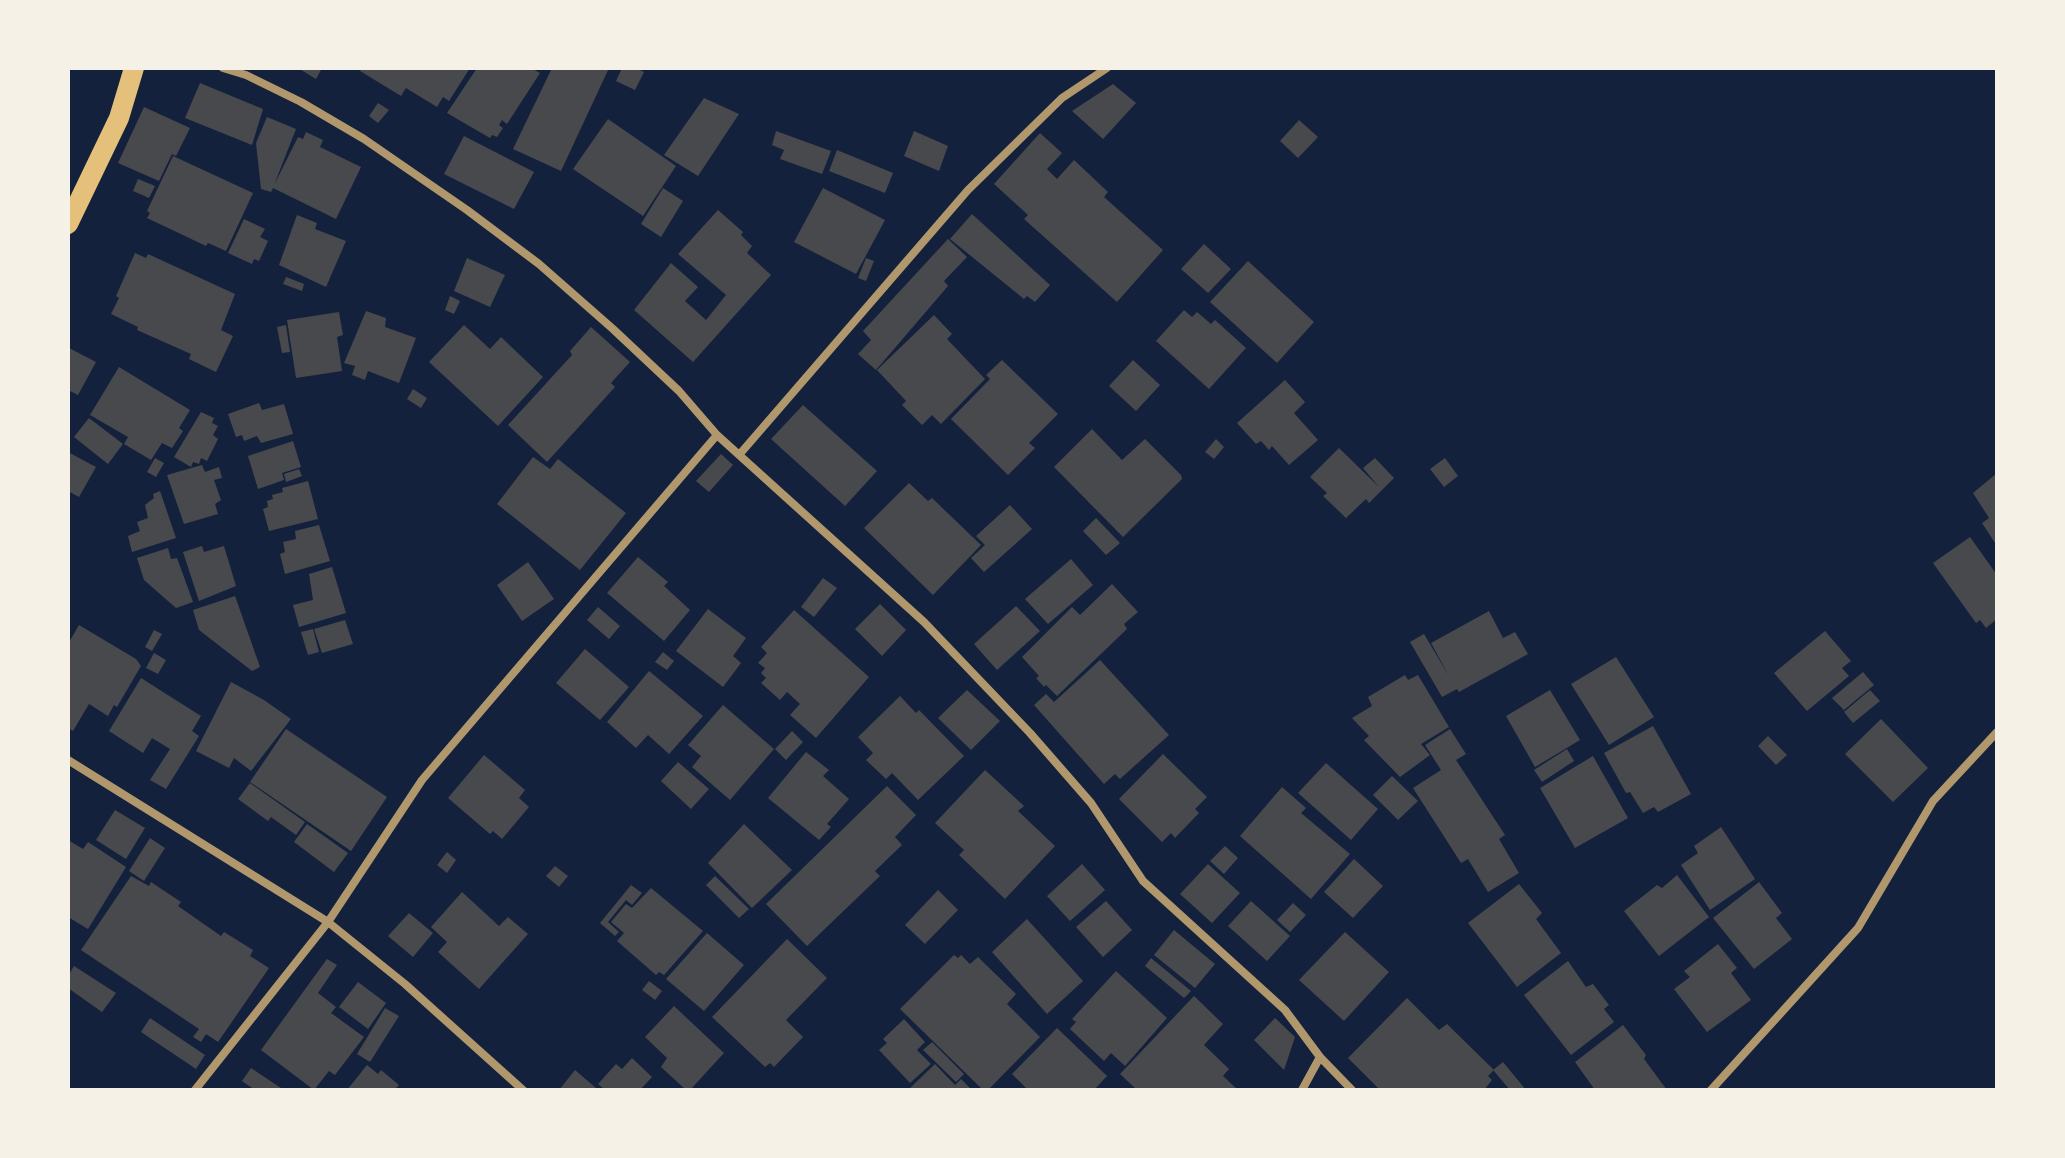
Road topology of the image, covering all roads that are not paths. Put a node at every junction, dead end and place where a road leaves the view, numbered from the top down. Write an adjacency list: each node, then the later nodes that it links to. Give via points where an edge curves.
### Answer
1 (134, 68): 4 (main road, via 119,118)
2 (223, 68): 5 (street, via 301,102 467,210 613,329)
3 (1107, 68): 6 (street, via 1062,98 968,190)
4 (68, 224)
5 (717, 435): 6 (street); 9 (street, via 422,780)
6 (739, 455): 10 (street, via 924,622 1091,803 1143,881 1285,1010)
7 (1997, 732): 15 (street, via 1933,801 1858,928)
8 (68, 760): 9 (street)
9 (328, 922): 11 (street); 12 (street)
10 (1320, 1057): 13 (street); 14 (street)
11 (195, 1090)
12 (523, 1090)
13 (1302, 1090)
14 (1352, 1090)
15 (1711, 1090)

